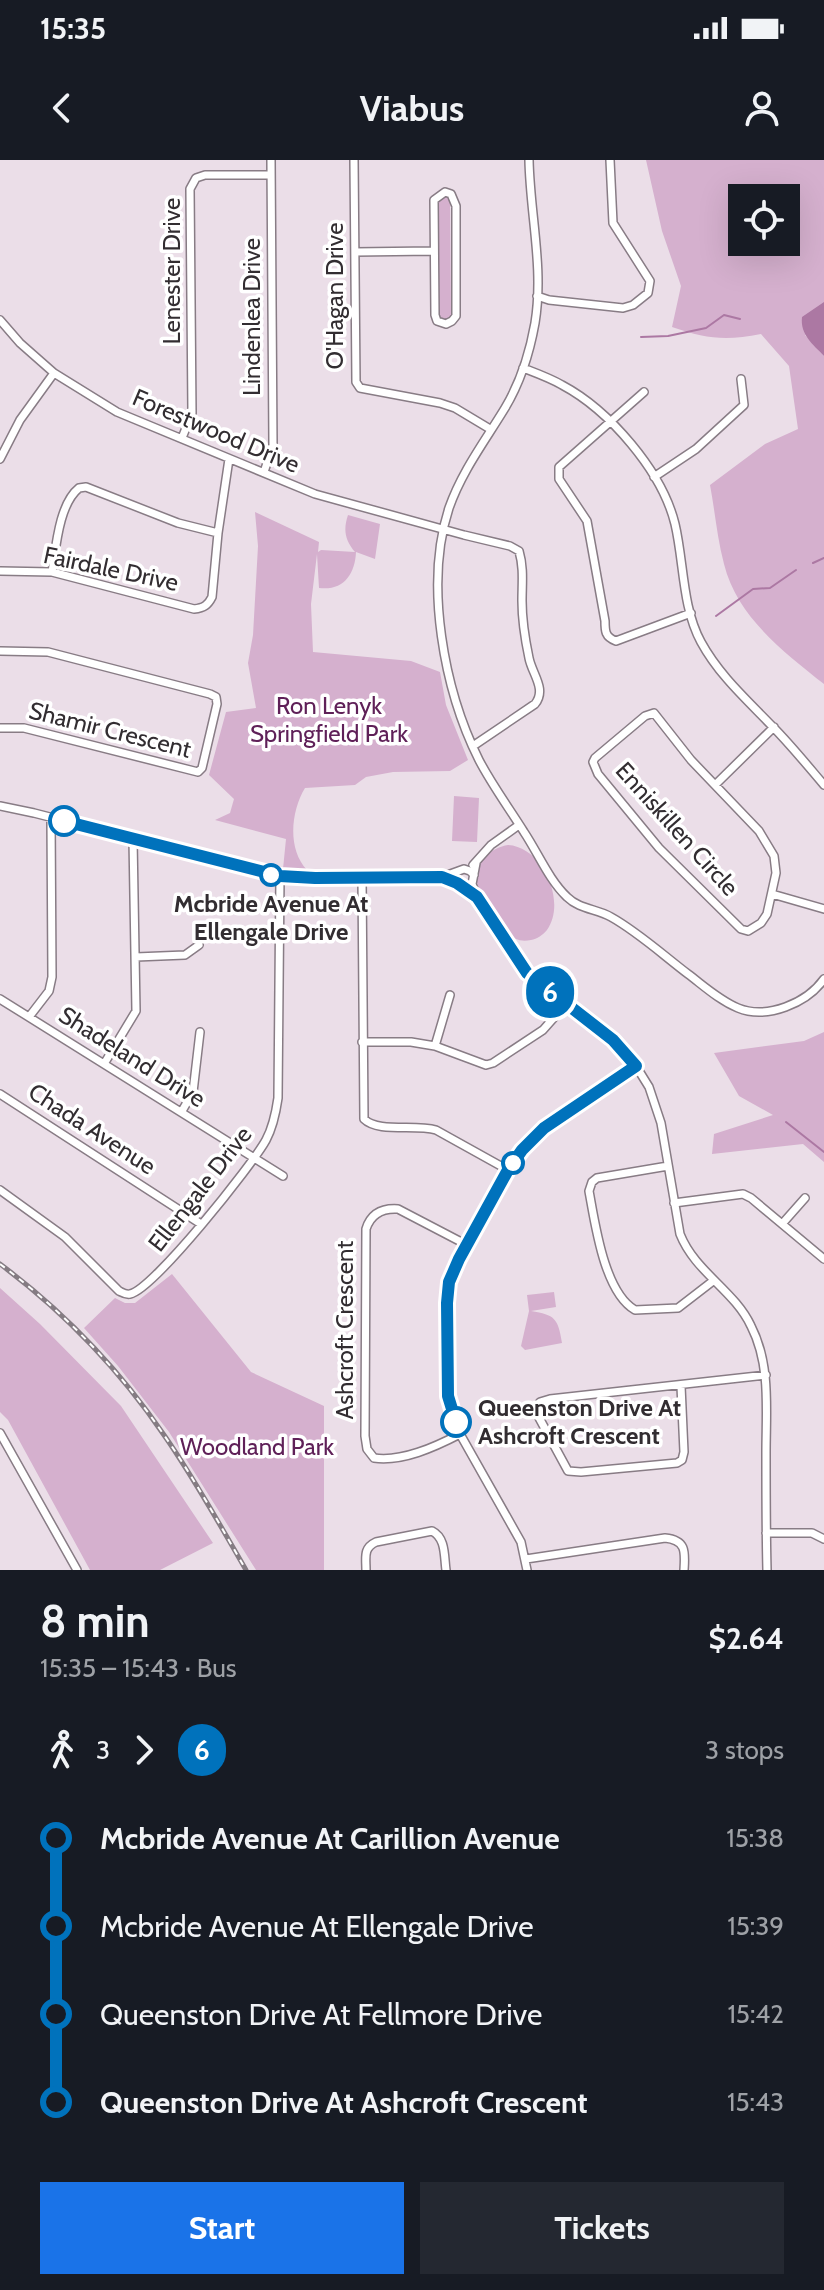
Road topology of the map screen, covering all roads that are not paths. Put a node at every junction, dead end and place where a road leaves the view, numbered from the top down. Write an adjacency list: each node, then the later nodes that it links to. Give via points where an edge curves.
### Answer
1 (271, 160): 5 (street, Lindenlea Drive)
2 (354, 160): 7 (street, O'Hagan Drive)
3 (529, 160): 8 (street)
4 (610, 160): 8 (street, via 613,223 650,281 648,293 623,308)
5 (271, 175): 16 (street, Lenester Drive, via 205,175 190,189 192,413); 19 (street, Lindenlea Drive, via 273,445)
6 (433, 251): 6 (street, via 435,315 447,324 456,316 456,206 445,192 434,200); 7 (street)
7 (355, 252): 15 (street, O'Hagan Drive, via 360,388 440,403)
8 (537, 296): 10 (street)
9 (0, 320): 11 (street, Forestwood Drive)
10 (523, 368): 14 (street, via 563,385); 15 (street)
11 (54, 373): 16 (street, Forestwood Drive, via 117,412); 17 (street)
12 (741, 379): 20 (street, via 744,405 696,449)
13 (644, 392): 14 (street)
14 (611, 422): 20 (street); 25 (street, via 559,467 559,479 587,521 605,633 616,641)
15 (490, 429): 21 (street, via 457,487)
16 (182, 438): 18 (street, Forestwood Drive)
17 (0, 459)
18 (229, 459): 19 (street, Forestwood Drive); 22 (street, Fairdale Drive)
19 (264, 472): 21 (street, Forestwood Drive, via 315,494)
20 (654, 477): 25 (street, via 674,521)
21 (443, 529): 29 (street, via 437,571 440,621 456,701); 29 (street, Forestwood Drive, via 519,551 524,632 541,689 535,704)
22 (218, 533): 24 (street, Fairdale Drive, via 212,597 202,608); 24 (street, via 79,488 69,498)
23 (0, 571): 24 (street, Fairdale Drive)
24 (52, 572)
25 (691, 613): 27 (street, via 717,668)
26 (0, 651): 28 (street, Shamir Crescent, via 48,652 210,694 217,704 198,772 24,728)
27 (774, 727): 30 (street); 31 (street)
28 (0, 728)
29 (473, 746): 34 (street)
30 (715, 785): 39 (street, Enniskillen Circle, via 770,845 776,866); 39 (street, Enniskillen Circle, via 654,713 593,762 659,848 741,929 761,923)
31 (824, 785)
32 (0, 806): 33 (street)
33 (51, 818): 35 (street); 47 (street, via 52,977 49,991)
34 (519, 825): 38 (street, via 491,845); 43 (street, via 571,902 614,919 720,999 742,1010 779,1009 799,1002)
35 (133, 839): 36 (street); 42 (street)
36 (280, 876): 37 (street); 55 (street, Ellengale Drive, via 278,1098 267,1139)
37 (362, 878): 38 (street); 49 (street)
38 (466, 878): 46 (street, via 522,967)
39 (772, 894): 40 (street)
40 (824, 909)
41 (199, 945): 42 (street, via 185,955)
42 (136, 957): 51 (street, via 135,1016)
43 (824, 979)
44 (450, 995): 50 (street)
45 (0, 999): 47 (street, Shadeland Drive)
46 (566, 1004): 50 (street, via 543,1030 493,1063); 52 (street, via 613,1040)
47 (29, 1017): 51 (street, Shadeland Drive)
48 (200, 1032): 54 (street, via 193,1092)
49 (362, 1042): 50 (street); 57 (street, via 362,1109 368,1123 436,1130)
50 (435, 1046)
51 (104, 1064): 54 (street, Shadeland Drive)
52 (636, 1066): 56 (street, via 656,1104); 57 (street, via 544,1128)
53 (0, 1094): 62 (street, Chada Avenue)
54 (182, 1111): 55 (street, Shadeland Drive)
55 (254, 1157): 58 (street, Shadeland Drive); 62 (street, Ellengale Drive)
56 (668, 1166): 61 (street); 66 (street, via 592,1182 589,1191 604,1264 635,1310 678,1308)
57 (508, 1170): 64 (street)
58 (283, 1176)
59 (0, 1190): 62 (street, Ellengale Drive, via 65,1237 129,1295 172,1261)
60 (805, 1198): 63 (street)
61 (674, 1203): 63 (street, via 743,1194); 66 (street, via 684,1244)
62 (201, 1224)
63 (782, 1224): 65 (street)
64 (467, 1245): 70 (street, via 449,1282 447,1303 448,1396); 70 (street, Ashcroft Crescent, via 398,1209 376,1213 367,1223 367,1449 374,1458 389,1458 436,1447)
65 (824, 1259)
66 (713, 1281): 67 (street, via 747,1316)
67 (766, 1375): 68 (street); 71 (street)
68 (681, 1386): 68 (street, via 550,1399 540,1402 537,1414 568,1471 677,1463 684,1452)
69 (0, 1433): 74 (street)
70 (460, 1434): 73 (street, via 516,1531)
71 (766, 1533): 72 (street, via 812,1533); 79 (street)
72 (824, 1539)
73 (526, 1559): 77 (street); 78 (street, via 672,1539 683,1548)
74 (77, 1570)
75 (366, 1570): 76 (street, via 369,1545 432,1531 442,1541)
76 (446, 1570)
77 (527, 1570)
78 (684, 1570)
79 (767, 1570)

